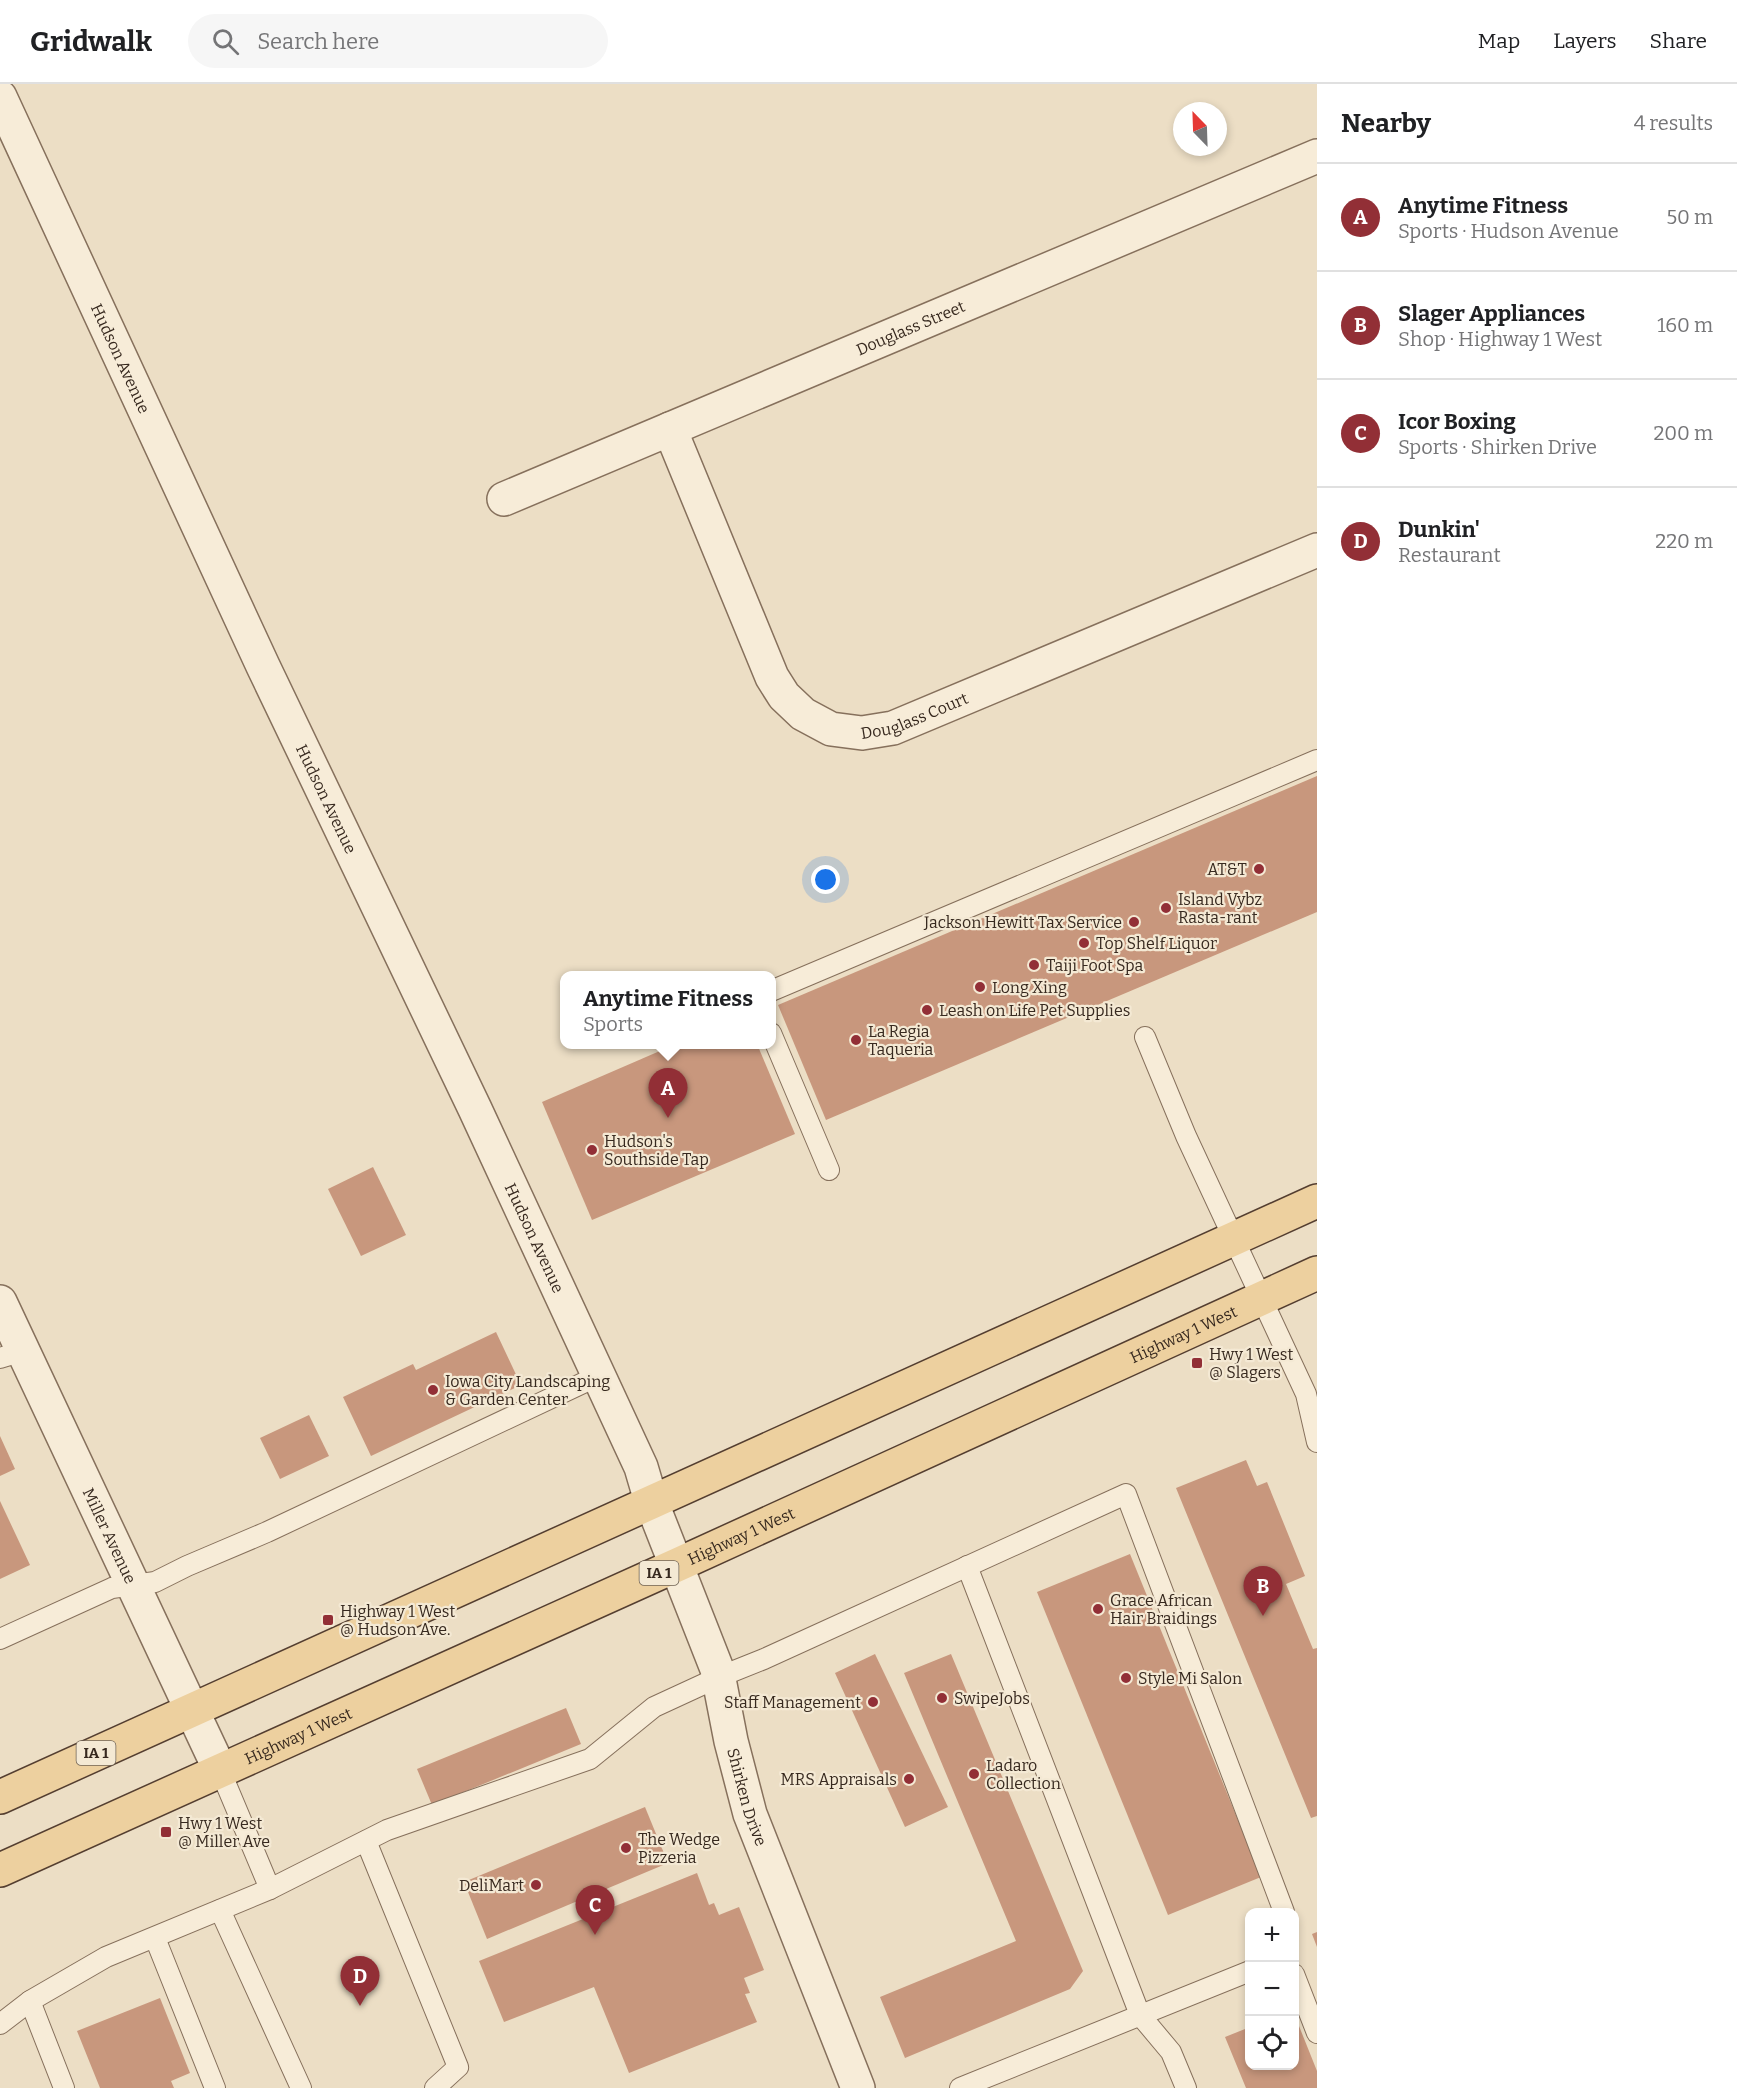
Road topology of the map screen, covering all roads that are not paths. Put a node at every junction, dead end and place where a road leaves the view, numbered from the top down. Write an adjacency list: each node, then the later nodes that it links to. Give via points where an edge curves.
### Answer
1 (0, 97): 17 (street, Hudson Avenue, via 263,666)
2 (1317, 156): 3 (street, Douglass Street)
3 (670, 429): 4 (street, Douglass Street); 5 (street, Douglass Court, via 772,677 783,696 803,714 831,729 862,734 893,728)
4 (504, 499)
5 (1317, 550)
6 (1317, 760): 7 (lane)
7 (776, 989)
8 (1145, 1037): 12 (lane)
9 (776, 1045): 10 (lane)
10 (829, 1170)
11 (1317, 1201): 12 (main road, IA 1)
12 (1233, 1239): 14 (lane); 19 (main road, IA 1)
13 (1317, 1273): 14 (main road, Highway 1 West / IA 1)
14 (1261, 1298): 18 (lane, via 1306,1394); 20 (main road, Highway 1 West / IA 1)
15 (0, 1302): 16 (street, Miller Avenue)
16 (11, 1354): 22 (street, Miller Avenue)
17 (600, 1376): 19 (street, Hudson Avenue, via 641,1467); 22 (lane, via 267,1532 155,1582)
18 (1317, 1442)
19 (651, 1501): 20 (street, Shirken Drive); 25 (main road, IA 1)
20 (677, 1565): 24 (street, Shirken Drive); 26 (main road, Highway 1 West / IA 1)
21 (967, 1566): 24 (lane); 31 (lane, via 1126,1494); 37 (lane)
22 (134, 1585): 23 (lane, via 112,1588); 25 (street, Miller Avenue)
23 (0, 1639)
24 (719, 1677): 28 (lane, via 654,1707 590,1759 387,1830); 44 (street, Shirken Drive, via 750,1814)
25 (192, 1710): 26 (street, Miller Avenue); 27 (main road, IA 1)
26 (220, 1770): 29 (main road, Highway 1 West / IA 1); 30 (lane)
27 (0, 1797)
28 (366, 1841): 30 (lane); 43 (lane, via 458,2067)
29 (0, 1870)
30 (270, 1889): 32 (lane)
31 (1282, 1908)
32 (220, 1910): 33 (lane); 42 (lane)
33 (155, 1938): 36 (lane, via 106,1958); 41 (lane)
34 (1245, 1973): 37 (lane)
35 (1299, 1987): 39 (lane)
36 (30, 2001): 38 (lane); 40 (lane)
37 (1140, 2015): 45 (lane); 46 (lane, via 1171,2052)
38 (0, 2024)
39 (1317, 2033)
40 (64, 2088)
41 (215, 2088)
42 (301, 2088)
43 (435, 2088)
44 (858, 2088)
45 (960, 2088)
46 (1186, 2088)

